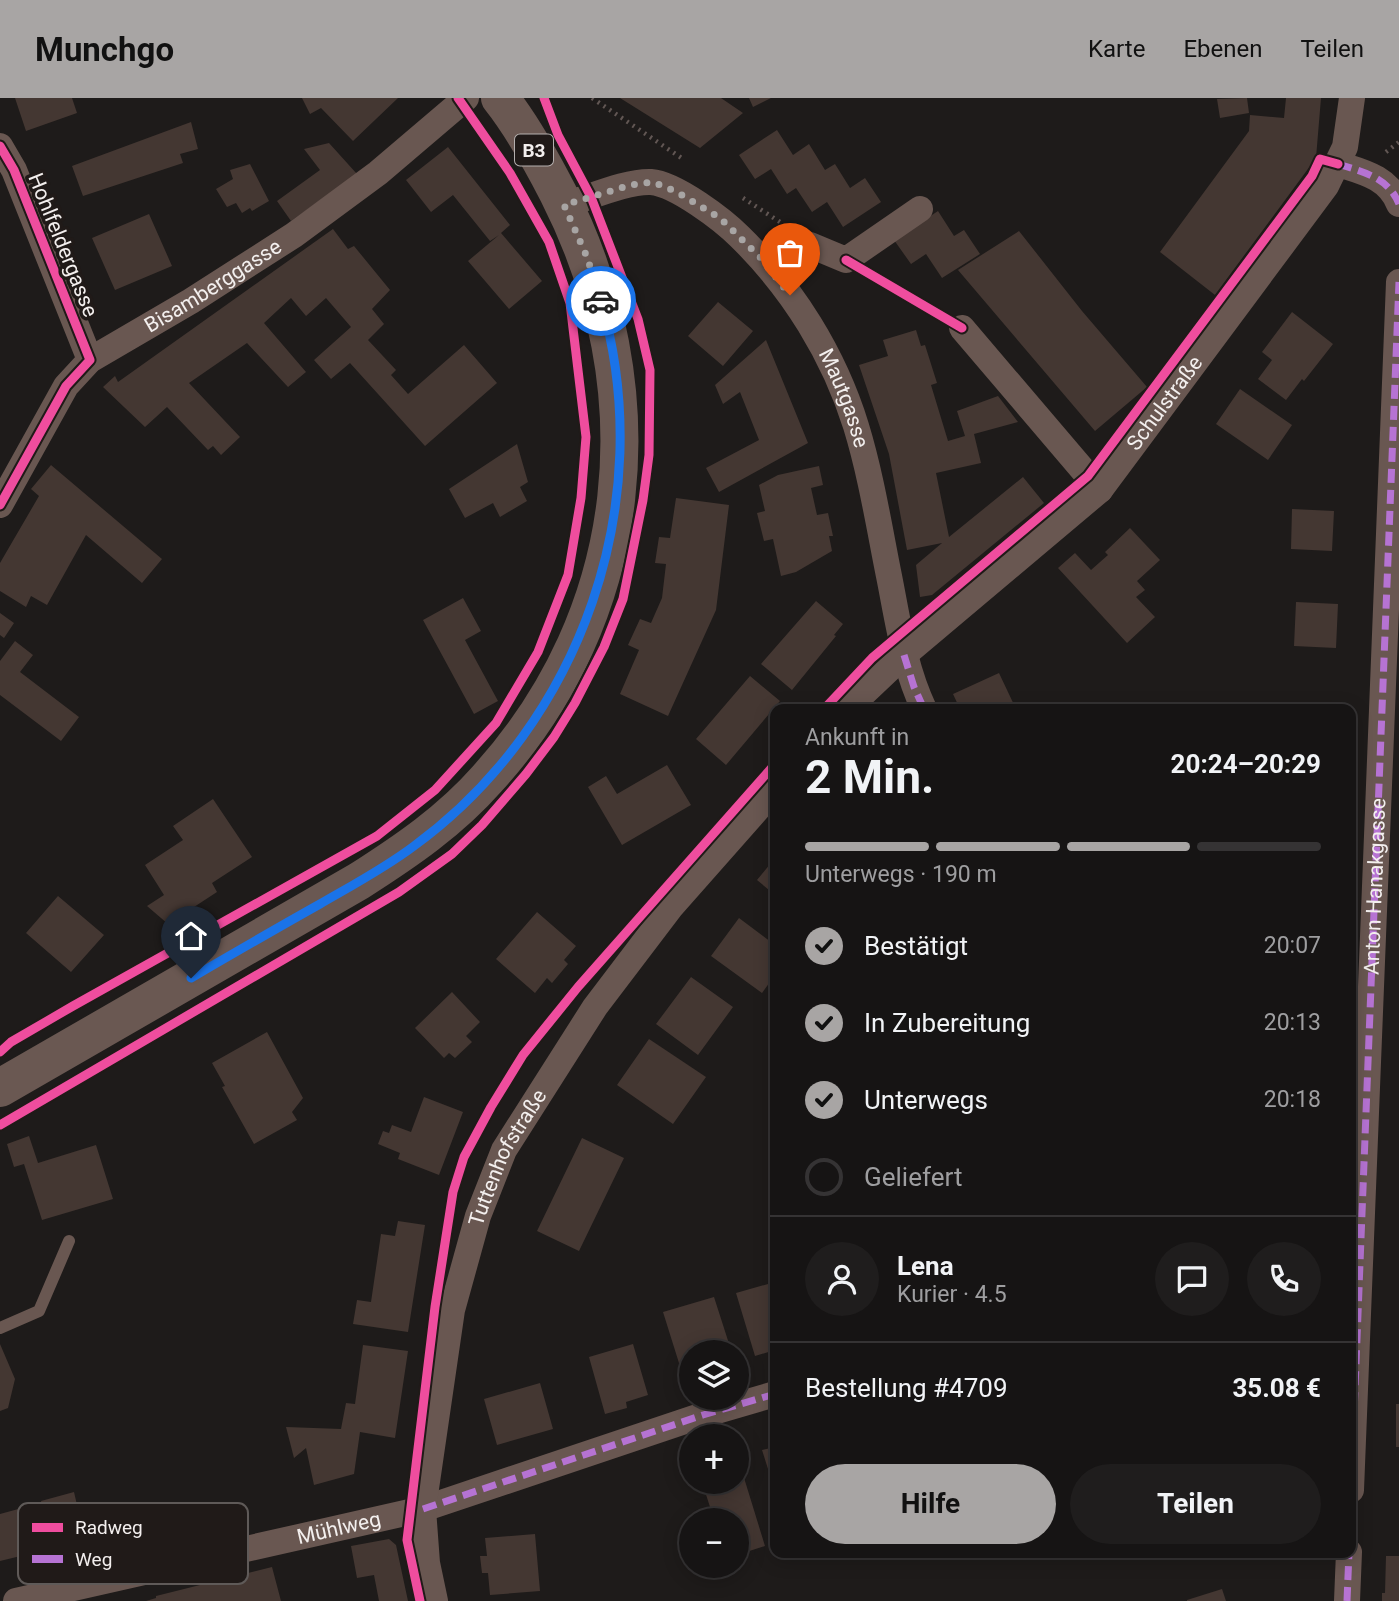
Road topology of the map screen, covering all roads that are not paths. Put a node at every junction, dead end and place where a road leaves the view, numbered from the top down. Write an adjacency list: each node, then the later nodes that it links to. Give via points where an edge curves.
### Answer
1 (466, 98): 12 (street, Bisamberggasse, via 378,173 293,235)
2 (500, 98): 7 (main road, B3)
3 (1352, 98): 5 (street, Schulstraße)
4 (0, 145): 12 (street, Hohlfeldergasse)
5 (1338, 164): 6 (street, via 1377,177 1390,187); 13 (street, Schulstraße)
6 (1399, 204)
7 (564, 205): 9 (street, Mautgasse, via 653,182 720,218); 19 (main road, B3, via 603,307 616,380 620,452 615,514 603,574 578,639 544,704 486,780 414,846)
8 (920, 209): 9 (street, via 846,260 810,245)
9 (760, 257): 15 (street, Mautgasse, via 804,314 851,413 867,466)
10 (1399, 282): 20 (street, Anton Hanakgasse)
11 (962, 328): 13 (street)
12 (90, 360): 14 (street, Bisamberggasse, via 66,386)
13 (1100, 490): 15 (street, Schulstraße)
14 (0, 505)
15 (904, 655): 16 (street); 17 (street, Mautgasse)
16 (852, 704)
17 (922, 704)
18 (770, 795): 24 (street, Tuttenhofstraße, via 671,907 596,1007 504,1150 478,1216 452,1310)
19 (0, 1088)
20 (1356, 1233)
21 (69, 1241): 22 (lane, via 39,1311)
22 (0, 1328)
23 (770, 1395): 24 (street, Mühlweg)
24 (423, 1509): 25 (street, Mühlweg); 29 (street, Tuttenhofstraße)
25 (248, 1549)
26 (1349, 1558): 30 (street)
27 (91, 1584): 28 (street, Mühlweg)
28 (16, 1601)
29 (435, 1601)
30 (1347, 1601)

